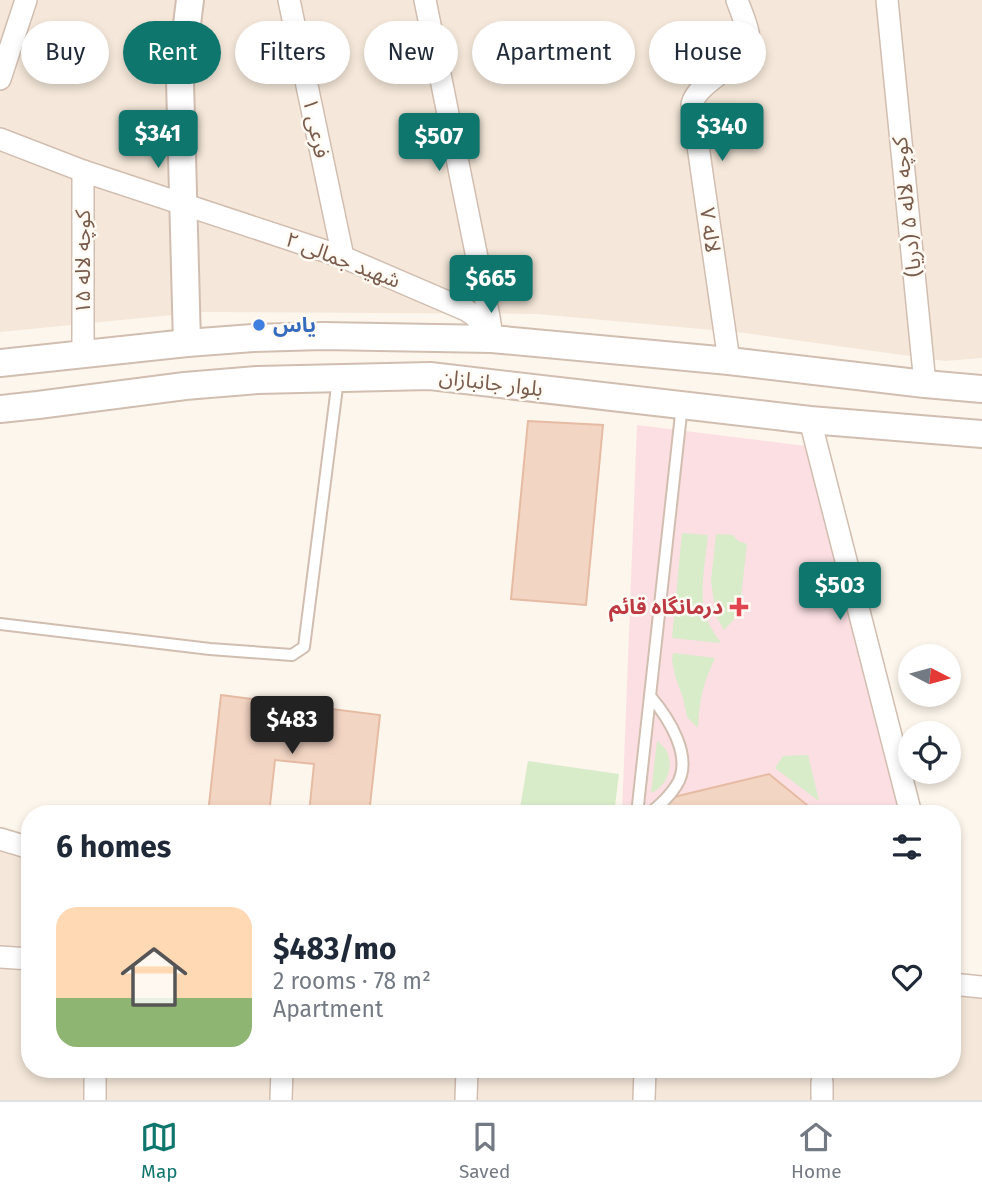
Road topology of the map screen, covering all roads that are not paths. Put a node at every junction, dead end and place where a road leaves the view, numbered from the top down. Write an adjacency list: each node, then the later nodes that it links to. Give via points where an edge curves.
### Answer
1 (26, 0): 7 (street)
2 (190, 0): 10 (street, via 180,81)
3 (289, 0): 11 (street, فرعی ۱)
4 (425, 0): 12 (street)
5 (737, 0): 15 (street, لاله ۷, via 748,46 700,89 692,104)
6 (887, 0): 18 (street, کوچه لاله ۵ (دریا))
7 (0, 79)
8 (0, 139): 9 (street, شهید جمالی ۲)
9 (83, 170): 10 (street, شهید جمالی ۲); 14 (street, کوچه لاله ۱۵)
10 (182, 203): 11 (street, شهید جمالی ۲); 13 (street)
11 (343, 257): 12 (street, شهید جمالی ۲, via 466,310)
12 (492, 339): 13 (street, بلوار جانبازان, via 323,336); 15 (street, بلوار جانبازان)
13 (187, 343): 14 (street, بلوار جانبازان)
14 (83, 354): 16 (street, بلوار جانبازان)
15 (729, 361): 18 (street, بلوار جانبازان)
16 (0, 363)
17 (338, 378): 20 (street, بلوار جانبازان, via 430,376); 21 (street, بلوار جانبازان, via 185,386); 24 (lane, via 304,647 292,655 210,649)
18 (925, 384): 19 (street, بلوار جانبازان)
19 (982, 389)
20 (682, 405): 22 (street, بلوار جانبازان); 25 (lane)
21 (0, 408)
22 (810, 420): 23 (street, بلوار جانبازان); 28 (street)
23 (982, 434)
24 (0, 624)
25 (650, 696): 26 (lane); 27 (lane, via 672,727 682,767 677,786)
26 (638, 805)
27 (660, 805)
28 (909, 805)
29 (0, 839): 30 (street)
30 (21, 845)
31 (0, 957): 32 (street)
32 (21, 958)
33 (961, 982): 34 (street)
34 (982, 986)
35 (95, 1078): 39 (street)
36 (282, 1078): 40 (street)
37 (467, 1078): 41 (street)
38 (645, 1078): 42 (street)
39 (94, 1100)
40 (281, 1100)
41 (466, 1100)
42 (644, 1100)

